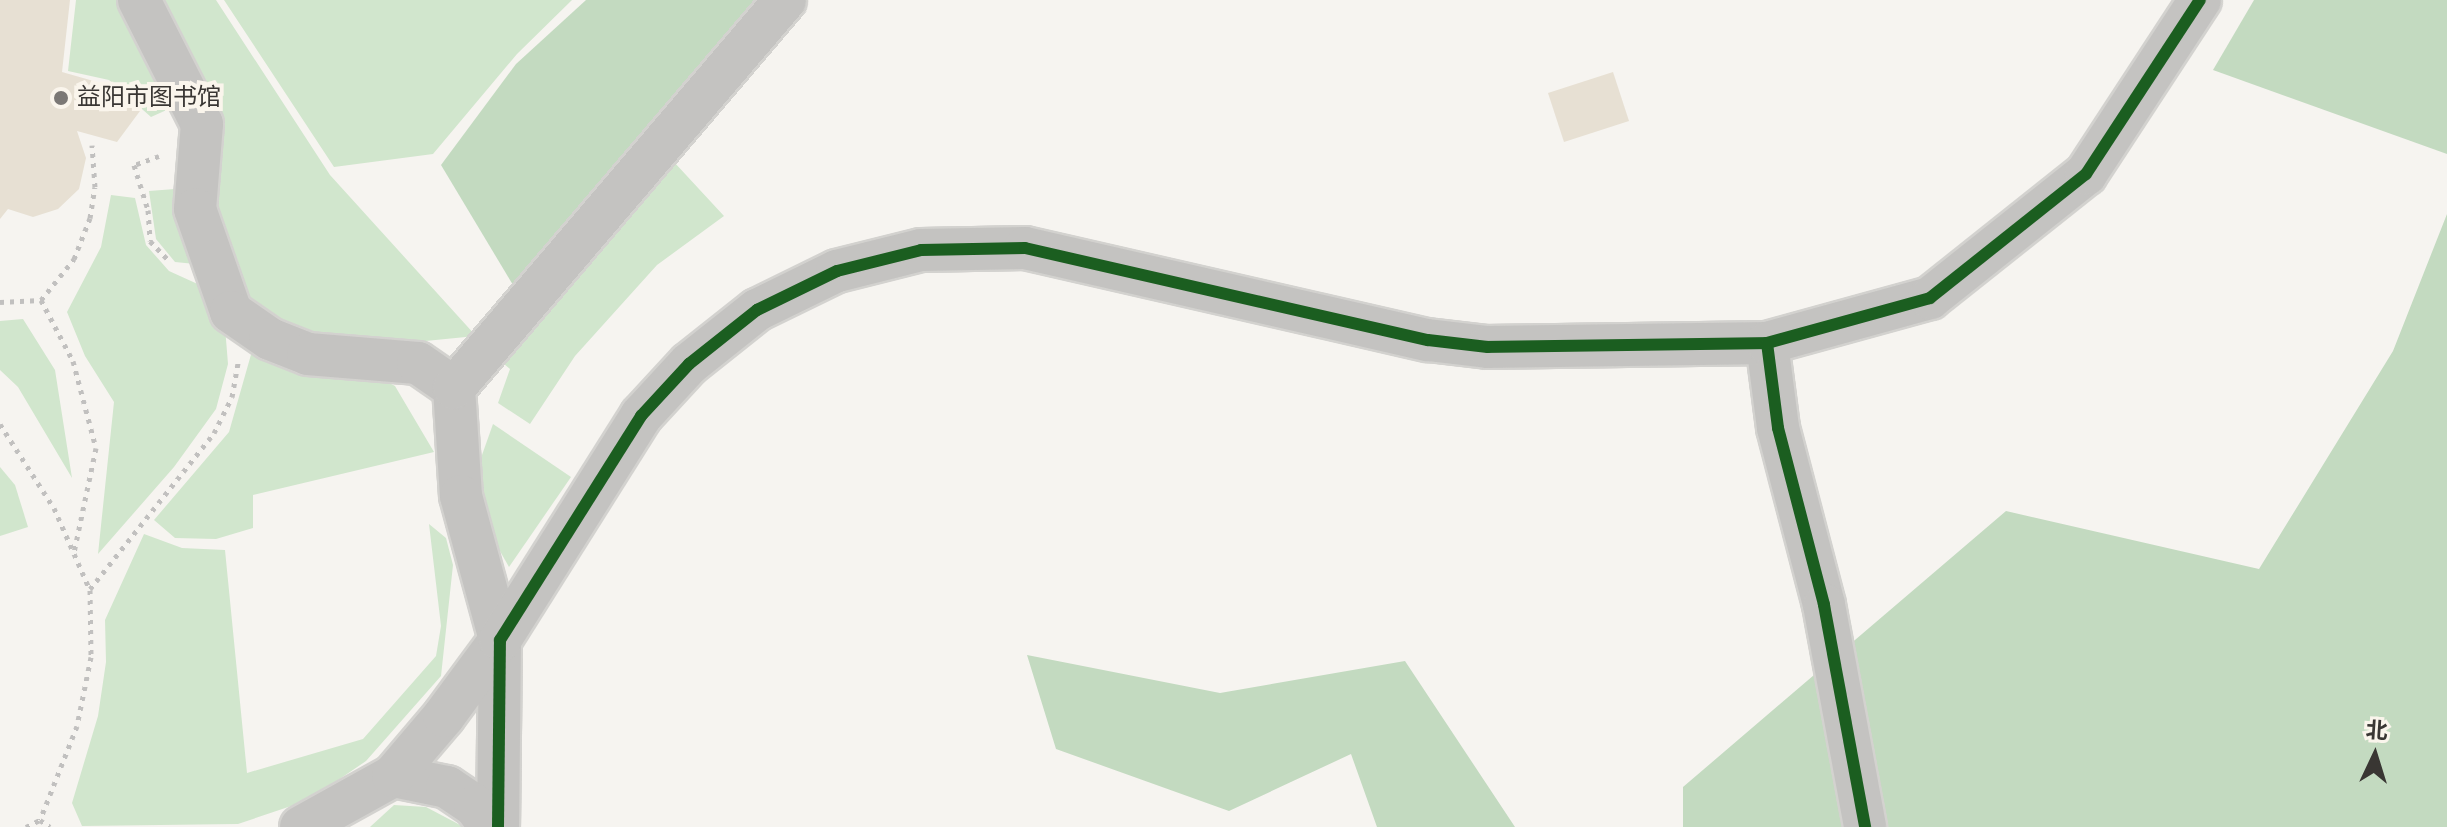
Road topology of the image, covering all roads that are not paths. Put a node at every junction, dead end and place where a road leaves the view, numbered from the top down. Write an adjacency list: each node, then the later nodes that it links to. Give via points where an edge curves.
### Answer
1 (139, 0): 5 (street, via 202,124 195,209 231,312 270,339 308,354 418,363)
2 (785, 0): 5 (street)
3 (2200, 0): 4 (street, via 2086,174 1930,298)
4 (1767, 343): 6 (street, via 1488,347 1428,340 1025,248 921,250 824,277 757,310 689,364 641,416); 11 (street, via 1778,428 1824,605)
5 (454, 388): 6 (street, via 461,496)
6 (500, 640): 7 (street); 10 (street)
7 (393, 776): 8 (street); 9 (street, via 447,787 475,806)
8 (301, 827)
9 (490, 827)
10 (498, 827)
11 (1865, 827)

